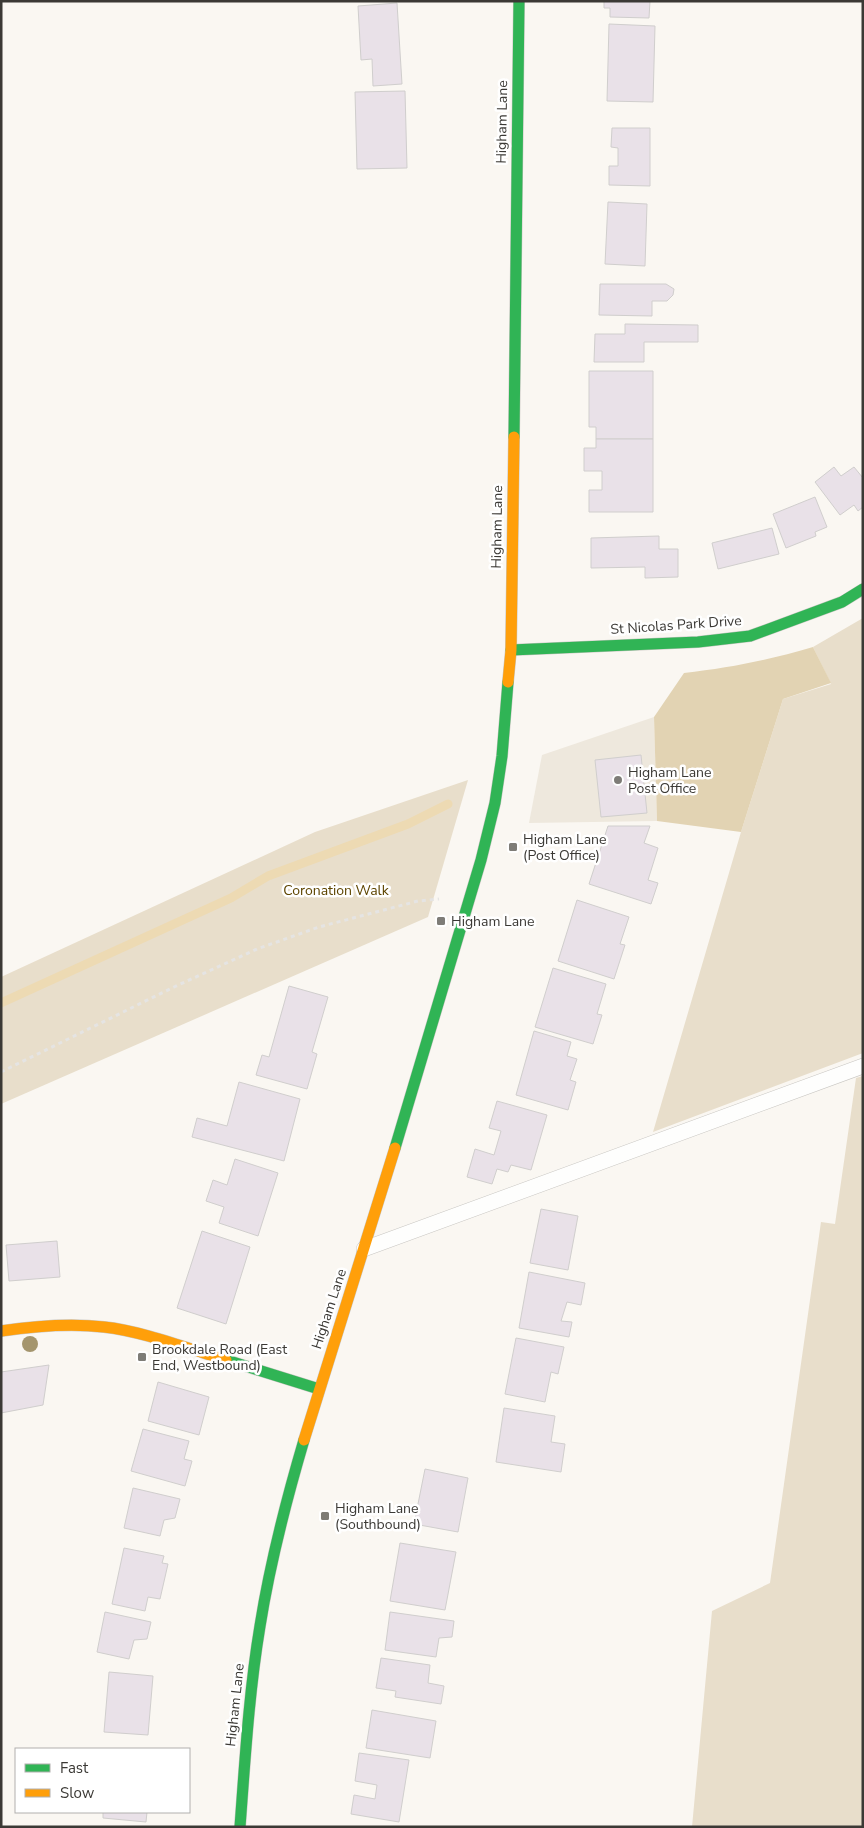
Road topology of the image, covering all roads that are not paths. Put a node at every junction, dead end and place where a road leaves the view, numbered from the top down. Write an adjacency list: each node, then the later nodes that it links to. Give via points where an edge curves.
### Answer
1 (519, 1): 3 (street, Higham Lane)
2 (863, 589): 3 (street, St Nicolas Park Drive, via 842,602 750,636 698,642)
3 (511, 650): 5 (street, Higham Lane, via 495,803 470,898)
4 (863, 1066): 5 (lane)
5 (364, 1249): 7 (street, Higham Lane)
6 (1, 1331): 7 (street, via 39,1326 106,1328 150,1337)
7 (319, 1389): 8 (street, Higham Lane, via 279,1531 265,1596 251,1684)
8 (240, 1827)

